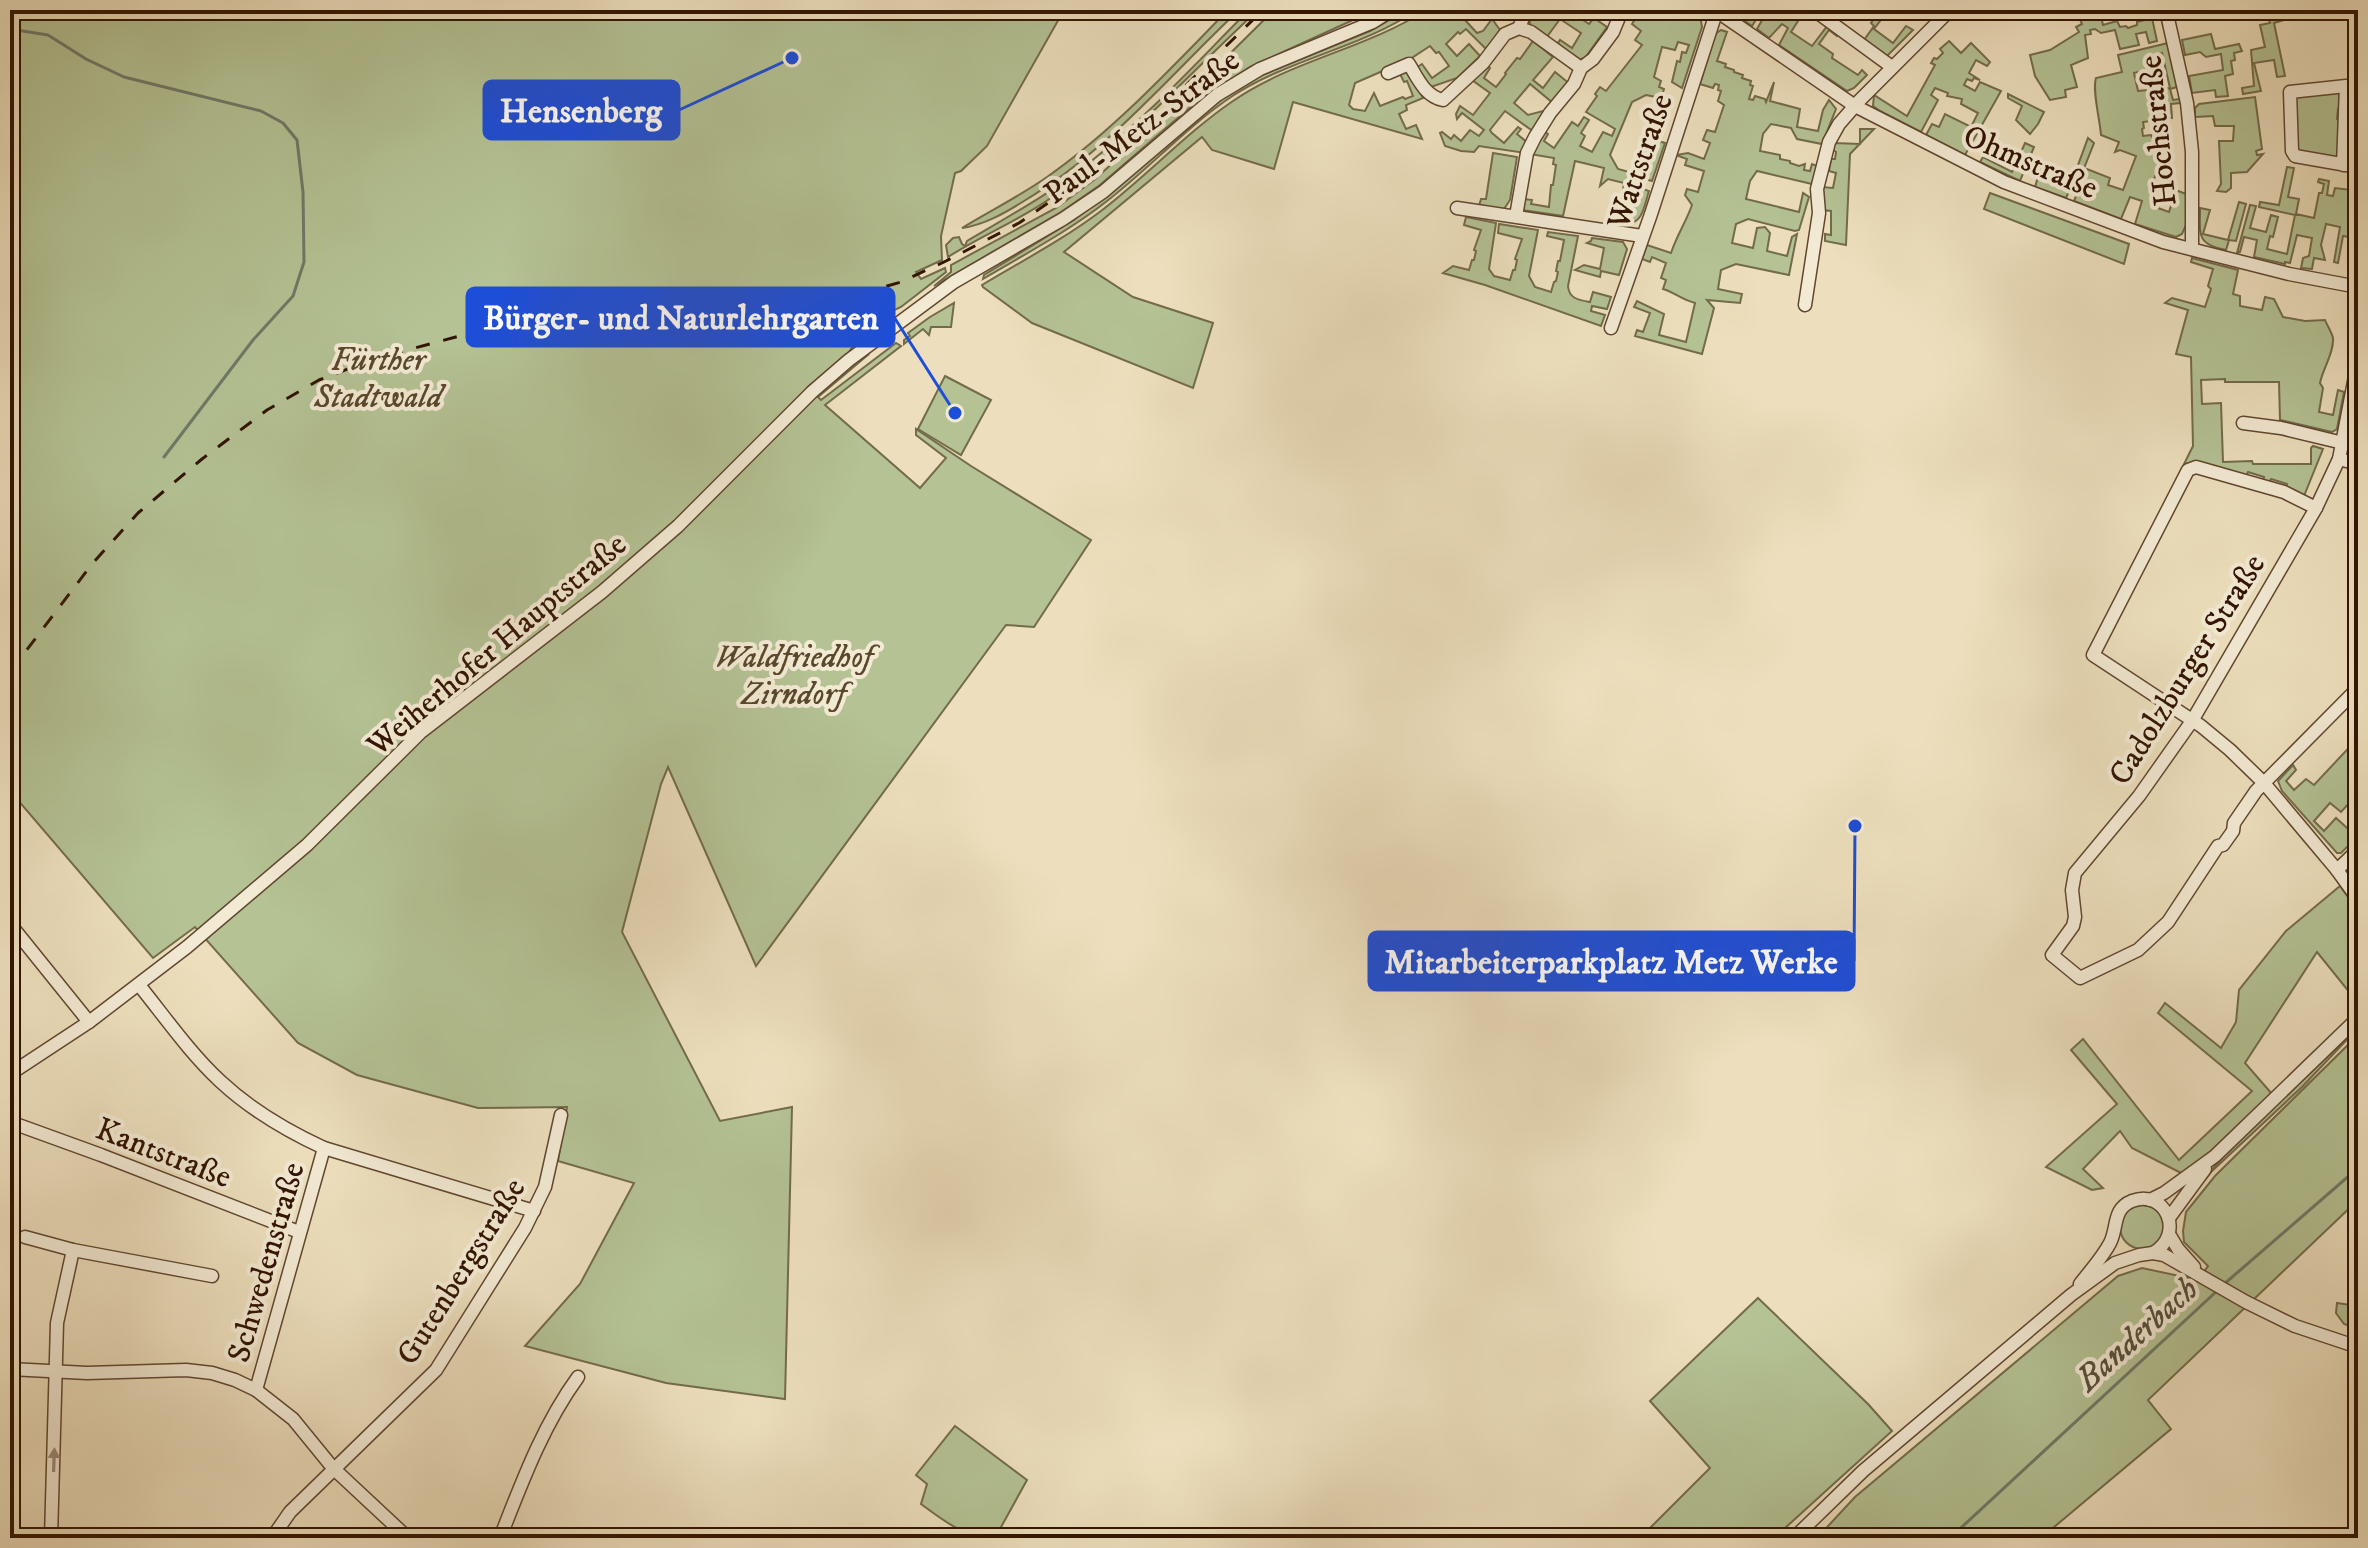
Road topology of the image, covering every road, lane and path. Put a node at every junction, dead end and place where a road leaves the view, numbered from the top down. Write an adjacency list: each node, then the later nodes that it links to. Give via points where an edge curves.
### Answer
1 (1392, 10): 20 (street, Paul-Metz-Straße, via 1260,69 1217,95 1103,192)
2 (1526, 10): 8 (street)
3 (1622, 10): 10 (street, via 1613,32)
4 (1716, 10): 12 (street, Ohmstraße); 17 (street, Wattstraße)
5 (1950, 10): 9 (street)
6 (2166, 10): 18 (street, Hochstraße, via 2187,103)
7 (1818, 13): 9 (street)
8 (1519, 28): 10 (street); 11 (street, via 1505,34 1443,100 1425,90 1409,64)
9 (1892, 67): 12 (street)
10 (1581, 68): 16 (street, via 1527,153)
11 (1388, 73)
12 (1855, 106): 18 (street, Ohmstraße, via 2004,182); 21 (street, via 1829,142 1820,177)
13 (2343, 165): 13 (street, via 2295,156 2290,92 2346,86); 14 (street)
14 (2358, 167)
15 (1457, 208): 16 (street)
16 (1516, 216): 17 (street)
17 (1642, 236): 22 (street, Wattstraße)
18 (2192, 249): 19 (street, Ohmstraße)
19 (2358, 287)
20 (928, 300): 36 (street, Weiherhofer Hauptstraße, via 812,392 678,526 602,592 421,732 307,845)
21 (1805, 305)
22 (1611, 328)
23 (2358, 361): 25 (street, Cadolzburger Straße)
24 (2243, 423): 25 (street)
25 (2343, 443): 26 (street, Cadolzburger Straße)
26 (2339, 459): 27 (street); 28 (street, Cadolzburger Straße)
27 (2358, 464)
28 (2316, 508): 30 (street, Cadolzburger Straße); 30 (street, via 2284,492 2196,467 2188,470 2093,655)
29 (2358, 688): 31 (street)
30 (2192, 721): 31 (street); 31 (street, Cadolzburger Straße, via 2075,873 2073,926 2052,955 2080,978 2138,950 2168,922)
31 (2264, 783): 33 (street)
32 (2358, 850): 33 (street)
33 (2337, 870): 34 (street)
34 (2358, 899)
35 (10, 924): 38 (street)
36 (139, 985): 38 (street, Weiherhofer Hauptstraße); 42 (street, via 220,1081 274,1121)
37 (2358, 1018): 43 (street)
38 (89, 1022): 39 (street, Weiherhofer Hauptstraße)
39 (10, 1074)
40 (561, 1115): 45 (street, Gutenbergstraße, via 545,1187)
41 (10, 1122): 47 (street, Kantstraße)
42 (324, 1148): 45 (street); 47 (street, Schwedenstraße)
43 (2215, 1156): 44 (street); 46 (street)
44 (2150, 1200): 46 (street); 48 (street, via 2124,1206 2115,1219)
45 (534, 1211): 62 (street, Gutenbergstraße, via 430,1377)
46 (2169, 1218): 49 (street)
47 (299, 1232): 61 (street, Schwedenstraße)
48 (2115, 1232): 53 (street, via 2124,1249); 56 (street)
49 (2169, 1234): 52 (street); 54 (street)
50 (25, 1237): 51 (street)
51 (73, 1250): 55 (street); 59 (street, via 57,1323)
52 (2153, 1253): 53 (street); 54 (street)
53 (2139, 1255): 56 (street, via 2115,1263)
54 (2201, 1275): 57 (street, via 2295,1326)
55 (212, 1276)
56 (2071, 1295): 67 (street, via 1863,1471)
57 (2358, 1347)
58 (10, 1369): 59 (street)
59 (55, 1373): 61 (street, via 186,1370 212,1373); 63 (street, one-way to 59)
60 (578, 1377): 66 (street, via 559,1403)
61 (256, 1390): 62 (street, via 293,1419)
62 (333, 1468): 64 (street, Gutenbergstraße); 65 (street)
63 (51, 1538)
64 (272, 1538)
65 (408, 1538)
66 (500, 1538)
67 (1794, 1538)

